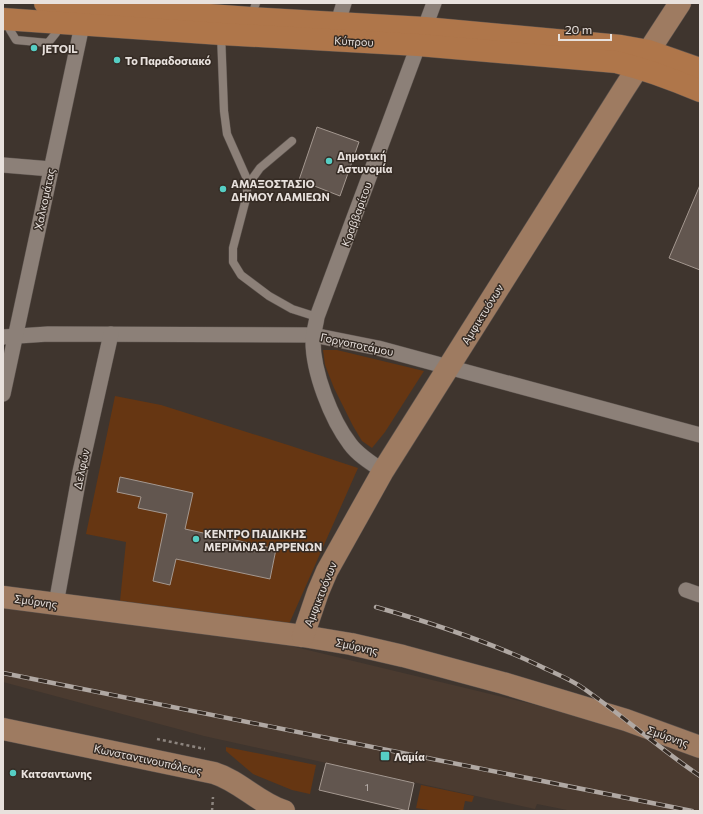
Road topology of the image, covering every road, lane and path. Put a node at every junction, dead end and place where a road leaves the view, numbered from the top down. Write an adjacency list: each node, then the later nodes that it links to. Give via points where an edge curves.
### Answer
1 (45, 3): 5 (main road, Κύπρου)
2 (434, 3): 10 (street, Κραββαρίτου)
3 (680, 3): 11 (street, Αμφικτυόνων)
4 (254, 10): 5 (main road, Κύπρου); 6 (main road, Κύπρου)
5 (85, 11): 7 (main road, Κύπρου); 9 (main road, Κύπρου); 16 (street, Χαλκομάτας)
6 (341, 13): 10 (main road, Κύπρου)
7 (6, 24): 8 (lane, via 16,40 48,43)
8 (56, 33)
9 (221, 34): 10 (main road, Κύπρου); 17 (lane, via 227,134 247,178)
10 (422, 36): 11 (main road, Κύπρου, via 621,46); 18 (street, Κραββαρίτου)
11 (644, 59): 12 (main road, Κύπρου); 13 (main road, Κύπρου); 22 (street, Αμφικτυόνων)
12 (700, 69)
13 (700, 91)
14 (292, 141): 17 (lane, via 260,168)
15 (3, 165): 16 (street)
16 (51, 169): 21 (street, Χαλκομάτας)
17 (246, 186): 18 (lane, via 247,195 233,248 233,262 240,275 268,296 292,309)
18 (317, 317): 20 (street, Κραββαρίτου)
19 (111, 334): 20 (street, Γοργοποτάμου); 21 (street, Γοργοποτάμου); 27 (street, Δελφών, via 80,472)
20 (313, 335): 22 (street, Γοργοποτάμου, via 378,348); 25 (street, Κραββαρίτου, via 317,369 336,422 350,444 368,462)
21 (9, 336): 23 (street, Χαλκομάτας)
22 (448, 368): 24 (street, Γοργοποτάμου); 25 (street, Αμφικτυόνων)
23 (3, 394)
24 (700, 435)
25 (383, 471): 28 (street, Αμφικτυόνων, via 327,571)
26 (3, 597): 27 (street, Σμύρνης)
27 (56, 604): 28 (street, Σμύρνης)
28 (303, 636): 31 (street, Σμύρνης, via 403,656 503,683 626,720)
29 (3, 729): 34 (street, Κωνσταντινουπόλεως, via 214,773 225,777)
30 (157, 739): 32 (path)
31 (700, 747)
32 (208, 750)
33 (213, 797): 35 (path)
34 (264, 806): 36 (street, Κωνσταντινουπόλεως)
35 (212, 811)
36 (284, 811)

